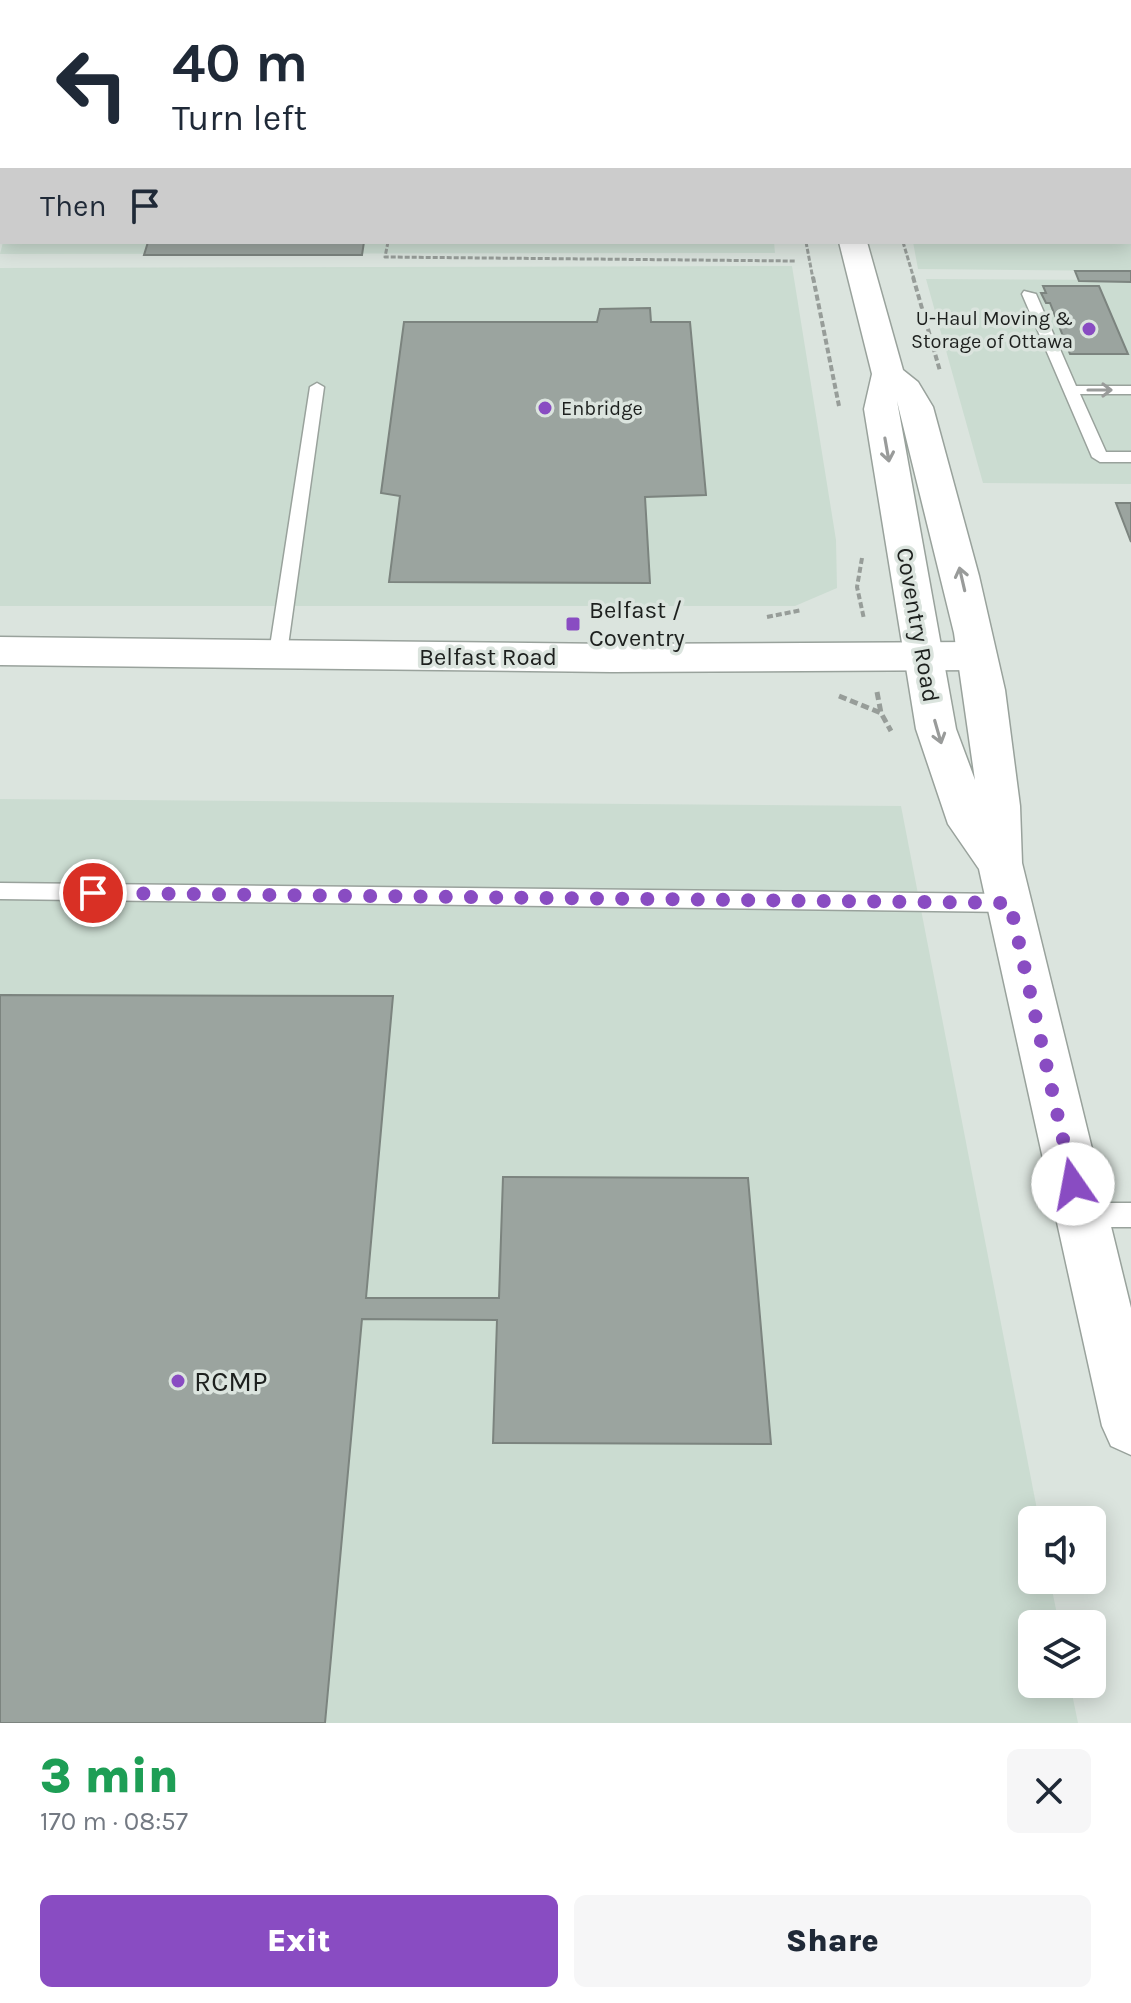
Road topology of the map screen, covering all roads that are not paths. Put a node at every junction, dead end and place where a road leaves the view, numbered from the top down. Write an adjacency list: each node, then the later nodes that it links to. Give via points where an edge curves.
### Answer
1 (854, 244): 3 (main road, Coventry Road)
2 (1029, 294): 5 (lane)
3 (888, 374): 10 (main road, Coventry Road, one-way to 10, via 880,409); 11 (main road, Coventry Road, one-way to 3, via 917,407 907,389)
4 (317, 387): 9 (lane)
5 (1070, 390): 6 (lane, one-way to 6); 7 (lane, via 1100,457)
6 (1131, 390)
7 (1131, 457)
8 (0, 651): 9 (main road, Belfast Road)
9 (278, 653): 10 (main road, Belfast Road)
10 (925, 656): 11 (main road, Belfast Road); 12 (main road, Coventry Road, one-way to 12, via 941,742 970,824)
11 (976, 656): 12 (main road, Coventry Road, via 990,728)
12 (1005, 883): 13 (lane); 14 (main road, Coventry Road)
13 (0, 891)
14 (1105, 1215): 15 (main road, Coventry Road)
15 (1131, 1426)

